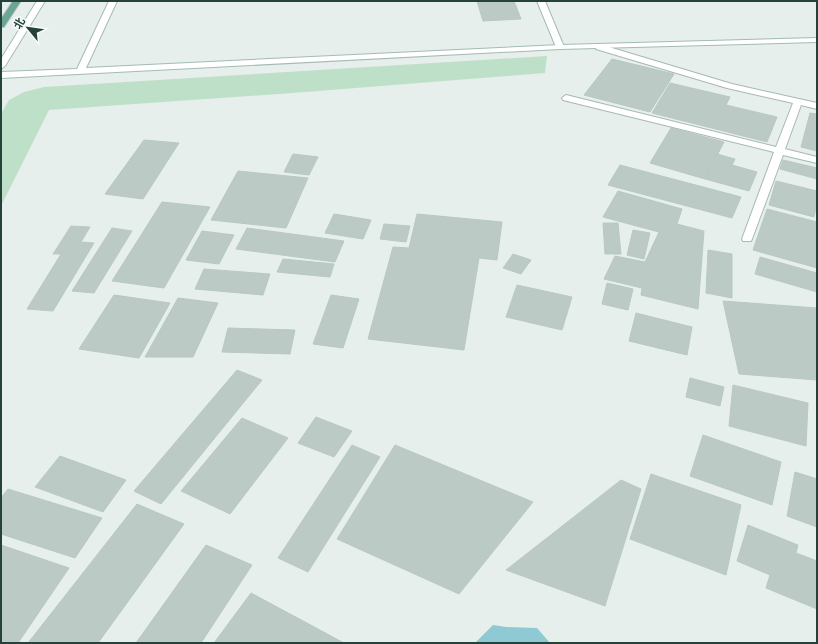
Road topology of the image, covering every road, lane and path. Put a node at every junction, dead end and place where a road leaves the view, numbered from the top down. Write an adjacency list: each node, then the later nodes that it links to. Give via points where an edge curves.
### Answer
1 (16, 1): 5 (main road)
2 (41, 1): 9 (street)
3 (113, 1): 10 (street)
4 (542, 1): 7 (street)
5 (1, 25)
6 (817, 40): 8 (street)
7 (560, 47): 8 (street); 10 (street)
8 (599, 48): 13 (street, via 730,86)
9 (1, 66)
10 (80, 71): 11 (street)
11 (1, 75)
12 (566, 98): 15 (street)
13 (798, 102): 14 (street); 15 (street)
14 (817, 106)
15 (779, 152): 16 (street); 17 (street)
16 (817, 160)
17 (747, 239)

